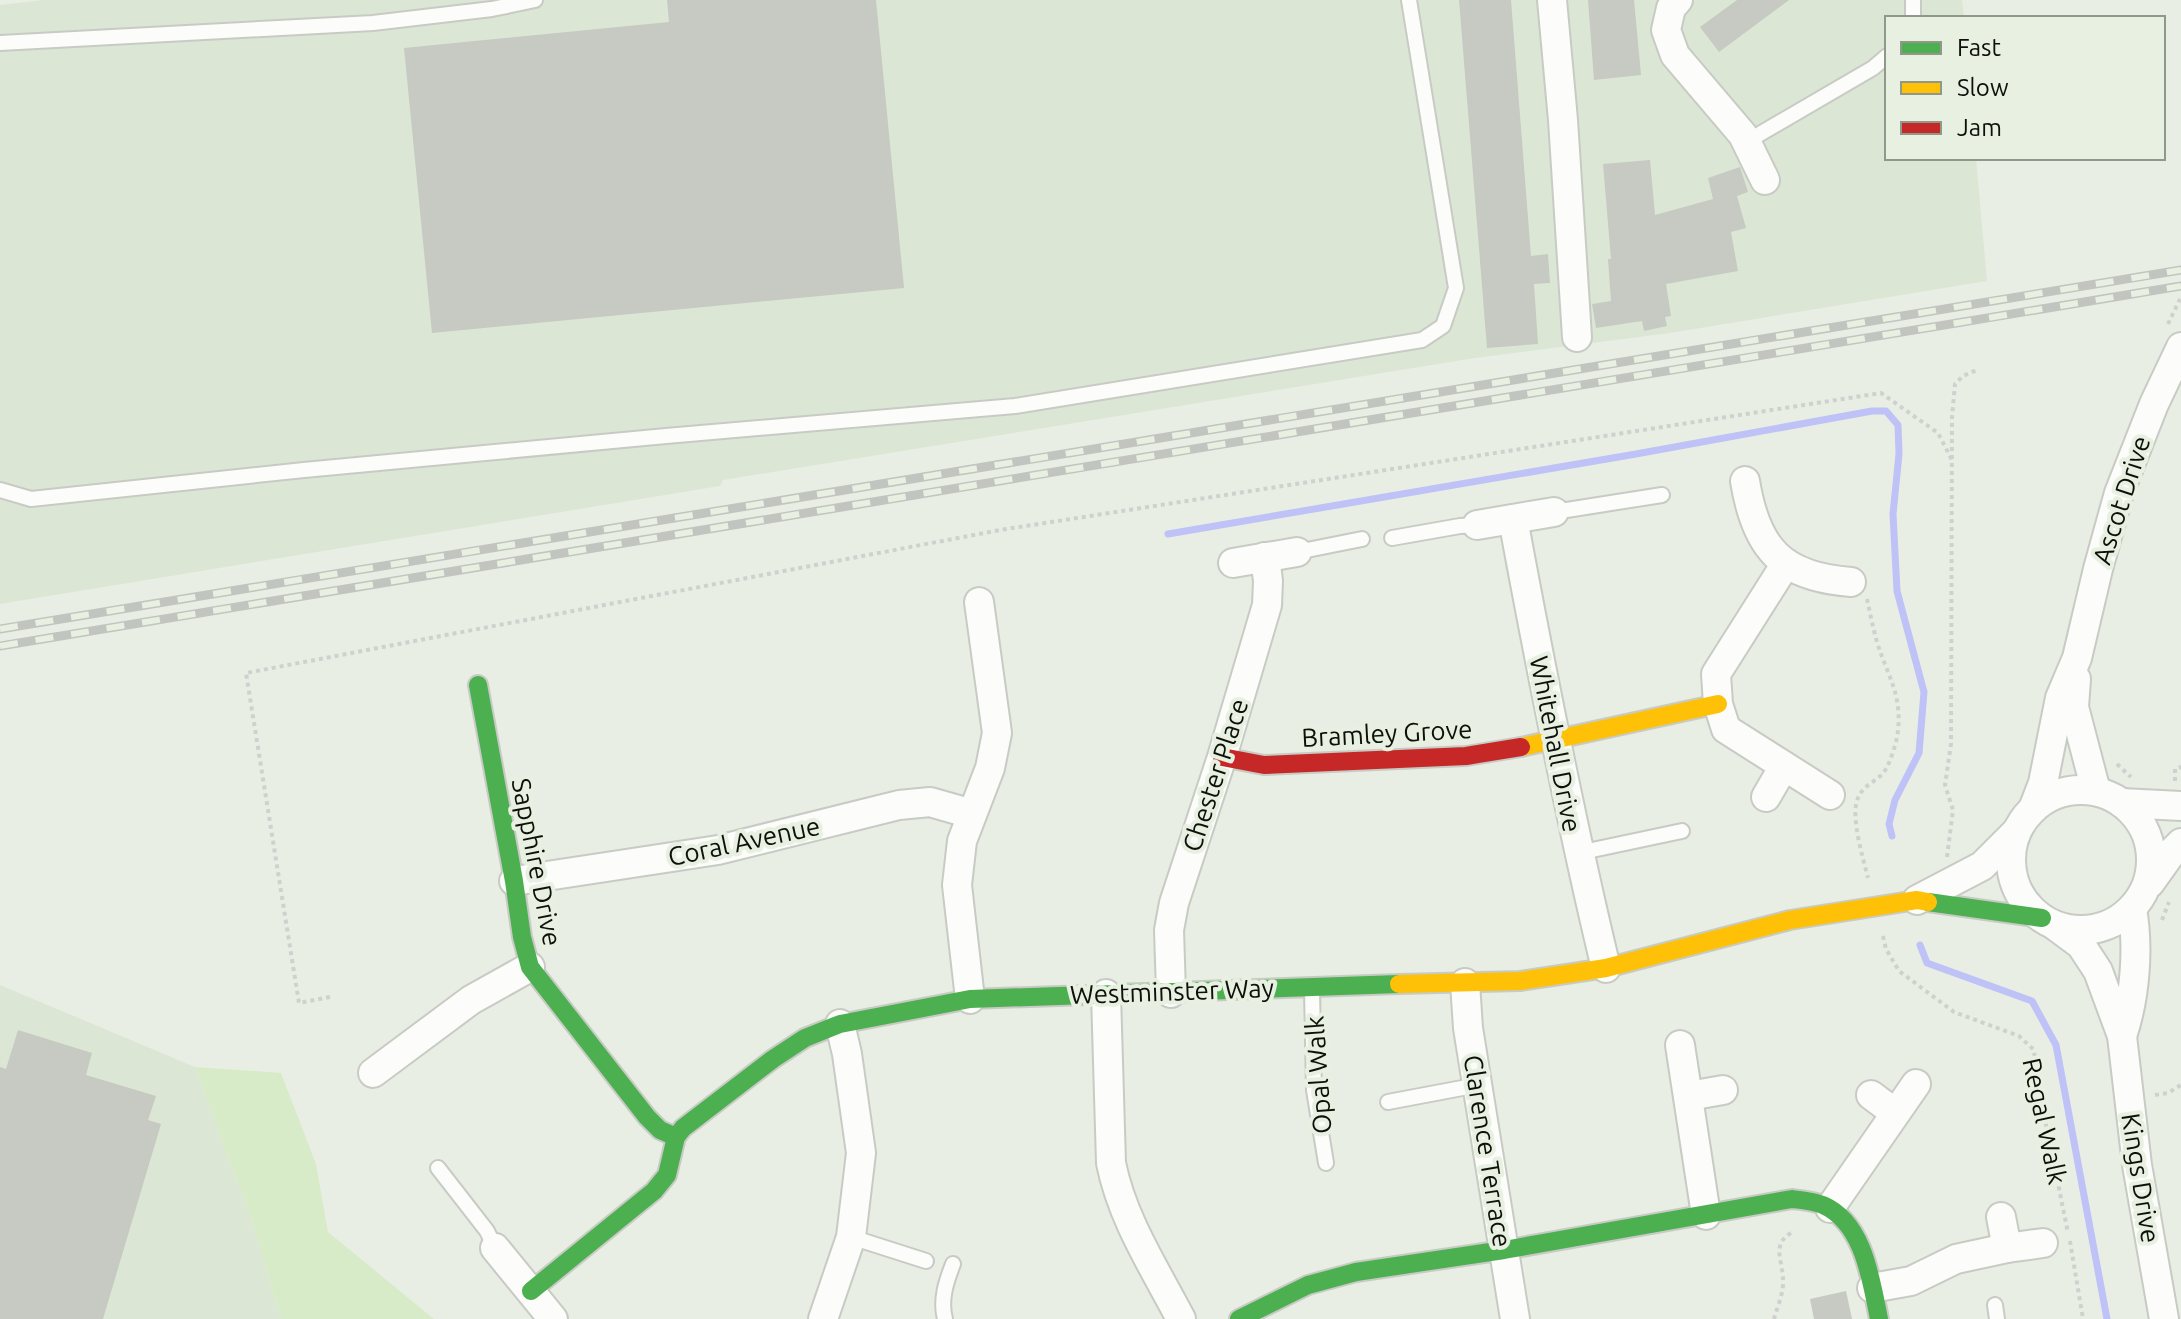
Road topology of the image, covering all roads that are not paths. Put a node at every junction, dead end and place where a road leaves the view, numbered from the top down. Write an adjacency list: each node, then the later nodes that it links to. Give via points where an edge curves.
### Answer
1 (535, 0): 5 (lane, via 373,23)
2 (1409, 0): 12 (lane, via 1456,288 1443,326 1422,340 1015,406 31,499)
3 (1552, 0): 9 (street)
4 (1678, 0): 7 (street, via 1666,30 1675,55)
5 (0, 43)
6 (1885, 58): 7 (lane)
7 (1746, 142): 8 (street)
8 (1765, 180)
9 (1577, 337)
10 (2181, 347): 25 (street, Ascot Drive, via 2119,493)
11 (1745, 481): 22 (street, via 1756,526)
12 (0, 490)
13 (1662, 495): 14 (lane)
14 (1554, 512): 15 (street)
15 (1513, 519): 16 (street); 28 (street, Whitehall Drive)
16 (1477, 525): 17 (lane)
17 (1392, 538)
18 (1362, 539): 19 (lane)
19 (1297, 552): 20 (street)
20 (1265, 557): 21 (street); 29 (street, Chester Place, via 1267,605)
21 (1233, 563)
22 (1785, 565): 23 (street, via 1829,581); 27 (street, via 1716,674)
23 (1851, 582)
24 (979, 602): 37 (street, via 997,733)
25 (2077, 658): 31 (street, via 2074,707); 36 (street, via 2060,698)
26 (478, 685): 42 (street, Sapphire Drive)
27 (1718, 704): 28 (street, Bramley Grove); 30 (street, via 1726,729)
28 (1554, 740): 29 (street, Bramley Grove, via 1466,756 1264,765); 41 (street, Whitehall Drive)
29 (1222, 757): 50 (street, Chester Place, via 1174,903 1169,930)
30 (1784, 766): 33 (street); 35 (street)
31 (2096, 791): 32 (street); 36 (street, via 2052,796)
32 (2129, 792): 34 (street); 44 (street, via 2151,853 2151,873)
33 (1830, 795)
34 (2178, 796)
35 (1766, 797)
36 (2033, 809): 39 (street)
37 (972, 814): 42 (street, Coral Avenue, via 930,802 899,805 718,850); 52 (street, via 962,841 957,885)
38 (1682, 831): 41 (lane)
39 (2016, 832): 43 (street, Westminster Way, via 1982,866); 45 (street, via 2011,865 2016,886 2026,904)
40 (2181, 843): 44 (street)
41 (1578, 853): 47 (street, Whitehall Drive)
42 (514, 881): 46 (street, Sapphire Drive)
43 (1917, 900): 45 (street, Westminster Way); 47 (street, Westminster Way, via 1790,920)
44 (2138, 900): 45 (street, via 2116,922 2095,929 2074,930); 54 (street, Kings Drive, via 2129,1015)
45 (2047, 921): 54 (street, Kings Drive, via 2081,945 2098,971)
46 (530, 967): 56 (street, via 471,1000); 64 (street, Sapphire Drive, via 647,1117)
47 (1606, 968): 48 (street, Westminster Way)
48 (1465, 983): 49 (street, Westminster Way); 58 (street, Clarence Terrace)
49 (1312, 986): 50 (street, Westminster Way); 65 (lane, Opal Walk, via 1314,1090)
50 (1171, 993): 51 (street, Westminster Way)
51 (1106, 994): 52 (street, Westminster Way); 83 (street, via 1116,1188)
52 (970, 999): 53 (street, Westminster Way)
53 (840, 1024): 64 (street, Westminster Way, via 773,1059); 70 (street, via 861,1153)
54 (2122, 1036): 86 (street, Kings Drive, via 2137,1165)
55 (1680, 1045): 61 (street)
56 (373, 1073)
57 (1916, 1084): 63 (street)
58 (1478, 1085): 62 (lane); 74 (street, Clarence Terrace)
59 (1723, 1090): 61 (street)
60 (1871, 1095): 63 (street)
61 (1689, 1096): 68 (street)
62 (1388, 1102)
63 (1895, 1113): 67 (street)
64 (676, 1137): 78 (street, via 667,1175 654,1191)
65 (1326, 1163)
66 (438, 1168): 72 (lane)
67 (1830, 1208): 68 (street, via 1792,1199); 77 (street, via 1859,1245)
68 (1706, 1215): 74 (street)
69 (2001, 1217): 73 (street)
70 (851, 1237): 75 (lane); 81 (street)
71 (2043, 1243): 73 (street)
72 (495, 1248): 78 (street)
73 (2007, 1248): 77 (street, via 1956,1259 1911,1281)
74 (1504, 1250): 79 (street, via 1356,1272 1308,1285); 84 (street, Clarence Terrace)
75 (926, 1261)
76 (953, 1264): 82 (lane, via 945,1285)
77 (1872, 1288): 85 (street)
78 (531, 1291): 80 (street)
79 (1256, 1315)
80 (553, 1319)
81 (823, 1319)
82 (945, 1319)
83 (1181, 1319)
84 (1515, 1319)
85 (1879, 1319)
86 (2164, 1319)

